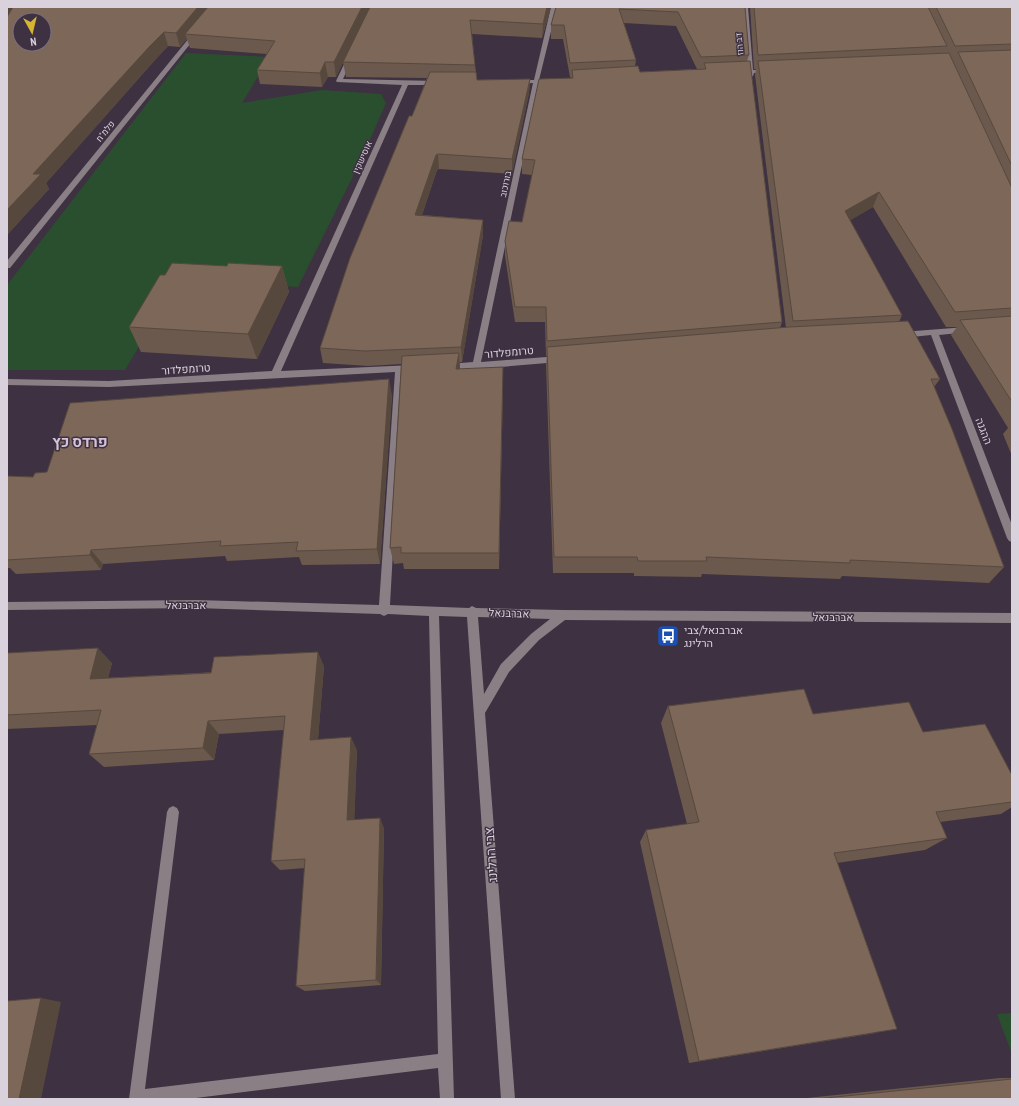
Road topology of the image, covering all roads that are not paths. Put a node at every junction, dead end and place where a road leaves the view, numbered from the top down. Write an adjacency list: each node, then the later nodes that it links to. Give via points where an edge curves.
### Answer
1 (554, 7): 11 (street, בורוכוב)
2 (745, 7): 6 (street, דב הוז)
3 (203, 26): 14 (street, פלמ"ח)
4 (352, 54): 13 (street, via 339,81)
5 (774, 70): 6 (street)
6 (750, 71): 7 (street); 8 (street, דב הוז)
7 (726, 72)
8 (751, 79)
9 (560, 80): 11 (street)
10 (513, 82): 11 (street)
11 (536, 82): 19 (street, בורוכוב)
12 (444, 83): 13 (street)
13 (406, 84): 23 (street, אוסישקין)
14 (7, 266)
15 (973, 329): 16 (street)
16 (934, 333): 17 (street); 25 (street, ההגנה)
17 (894, 335)
18 (568, 358): 19 (street, טרומפלדור)
19 (476, 366): 20 (street, טרומפלדור)
20 (437, 367)
21 (422, 368): 22 (street, טרומפלדור)
22 (399, 369): 23 (street, טרומפלדור); 27 (street)
23 (274, 374): 24 (street, טרומפלדור, via 109,384)
24 (7, 382)
25 (1012, 538)
26 (7, 606): 27 (street, אברבנאל, via 196,604)
27 (384, 611): 28 (street, אברבנאל)
28 (434, 611): 29 (street, אברבנאל); 34 (street)
29 (472, 611): 30 (street, אברבנאל); 32 (street, צבי הרלינג)
30 (563, 615): 31 (street, אברבנאל); 32 (street, via 535,637 505,668)
31 (1012, 618)
32 (480, 711): 36 (street, צבי הרלינג)
33 (173, 812): 34 (street, via 136,1098)
34 (445, 1060): 35 (street)
35 (447, 1099)
36 (508, 1099)

